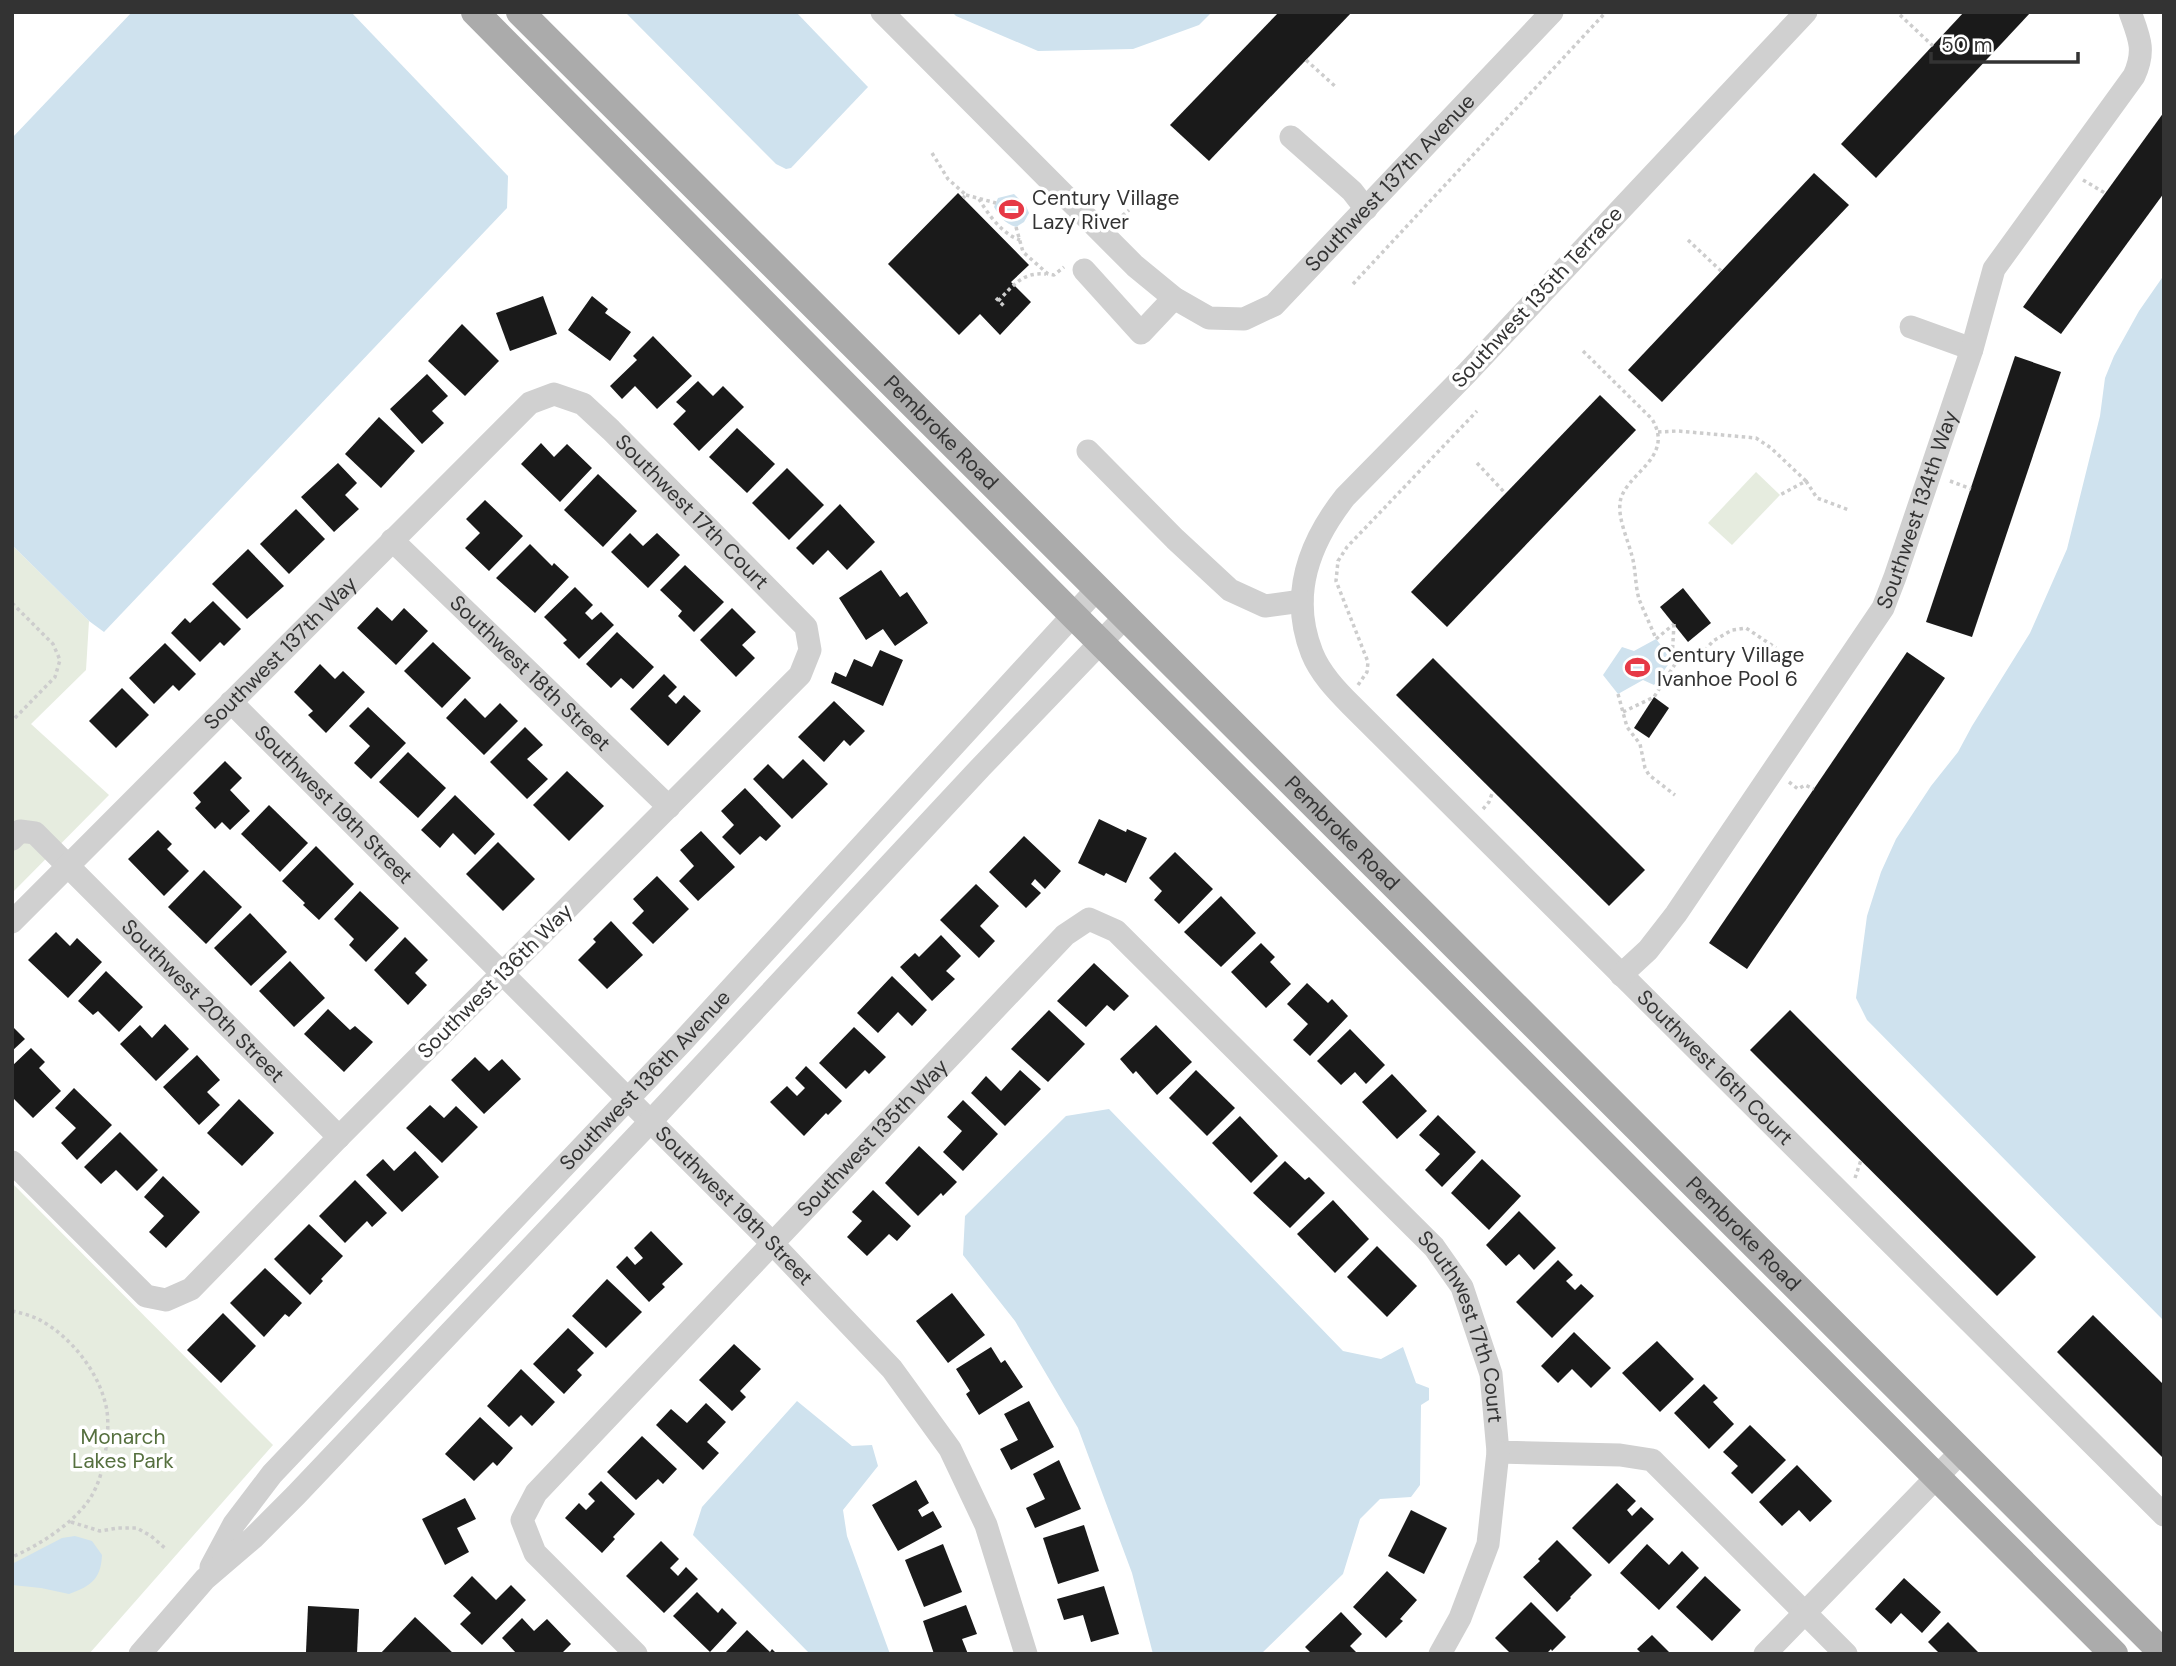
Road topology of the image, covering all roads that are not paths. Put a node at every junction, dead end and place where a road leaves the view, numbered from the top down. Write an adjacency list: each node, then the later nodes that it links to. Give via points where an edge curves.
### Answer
1 (475, 12): 18 (main road, Pembroke Road)
2 (520, 12): 16 (main road, Pembroke Road)
3 (882, 12): 10 (street, via 1101,233)
4 (1552, 12): 8 (street, Southwest 137th Avenue)
5 (1806, 12): 17 (street, Southwest 135th Terrace, via 1345,497 1318,536 1304,576)
6 (2130, 12): 12 (street, Southwest 134th Way, via 2140,40 2140,64 1994,270)
7 (1291, 137): 8 (street)
8 (1366, 209): 10 (street, Southwest 137th Avenue, via 1274,305 1244,319 1209,318)
9 (1076, 267): 10 (street, via 1141,332)
10 (1174, 298)
11 (1911, 327): 12 (street)
12 (1972, 349): 29 (street, Southwest 134th Way, via 1883,608 1676,914)
13 (554, 394): 15 (street, Southwest 137th Way, via 530,403); 21 (street, Southwest 17th Court, via 583,404 611,430 806,627)
14 (1088, 450): 17 (street, via 1230,590 1265,606)
15 (392, 540): 22 (street, Southwest 137th Way); 23 (street, Southwest 18th Street)
16 (1098, 588): 18 (street, Southwest 136th Avenue); 19 (main road, Pembroke Road)
17 (1302, 601): 29 (street, Southwest 16th Court, via 1312,654 1335,689)
18 (1073, 615): 20 (main road, Pembroke Road); 30 (street, Southwest 136th Avenue)
19 (1126, 616): 20 (street, Southwest 136th Avenue); 35 (main road, Pembroke Road)
20 (1101, 642): 31 (street, Southwest 136th Avenue); 37 (main road, Pembroke Road)
21 (810, 650): 23 (street, Southwest 136th Way, via 800,675)
22 (231, 702): 25 (street, Southwest 137th Way); 28 (street, Southwest 19th Street)
23 (668, 807): 28 (street, Southwest 136th Way)
24 (12, 839): 25 (street, Southwest 20th Street, via 20,831 35,833)
25 (69, 866): 27 (street, Southwest 137th Way); 32 (street, Southwest 20th Street)
26 (1089, 919): 34 (street, Southwest 135th Way, via 1065,935); 36 (street, Southwest 17th Court, via 1116,931 1434,1247 1462,1287 1491,1374)
27 (12, 922)
28 (503, 974): 30 (street, Southwest 19th Street); 32 (street, Southwest 136th Way)
29 (1621, 975): 38 (street, Southwest 16th Court)
30 (628, 1099): 31 (street, Southwest 19th Street); 39 (street, Southwest 136th Avenue, via 272,1474 234,1524)
31 (651, 1121): 34 (street, Southwest 19th Street); 39 (street, Southwest 136th Avenue, via 296,1495)
32 (339, 1138): 33 (street, Southwest 136th Way, via 191,1289 166,1300 146,1296)
33 (12, 1162)
34 (773, 1244): 42 (street, Southwest 135th Way, via 536,1493 522,1520 535,1553); 43 (street, Southwest 19th Street, via 892,1369 950,1449 986,1524)
35 (1961, 1451): 37 (street); 48 (main road, Pembroke Road)
36 (1497, 1452): 40 (street, Southwest 17th Court, via 1652,1460); 44 (street, via 1488,1544 1460,1618)
37 (1936, 1478): 40 (street); 47 (main road, Pembroke Road)
38 (2164, 1515)
39 (205, 1578): 41 (street, Southwest 136th Avenue)
40 (1805, 1613): 45 (street); 46 (street, Southwest 17th Court)
41 (140, 1654)
42 (636, 1654)
43 (1026, 1654)
44 (1440, 1654)
45 (1765, 1654)
46 (1846, 1654)
47 (2114, 1654)
48 (2164, 1654)

